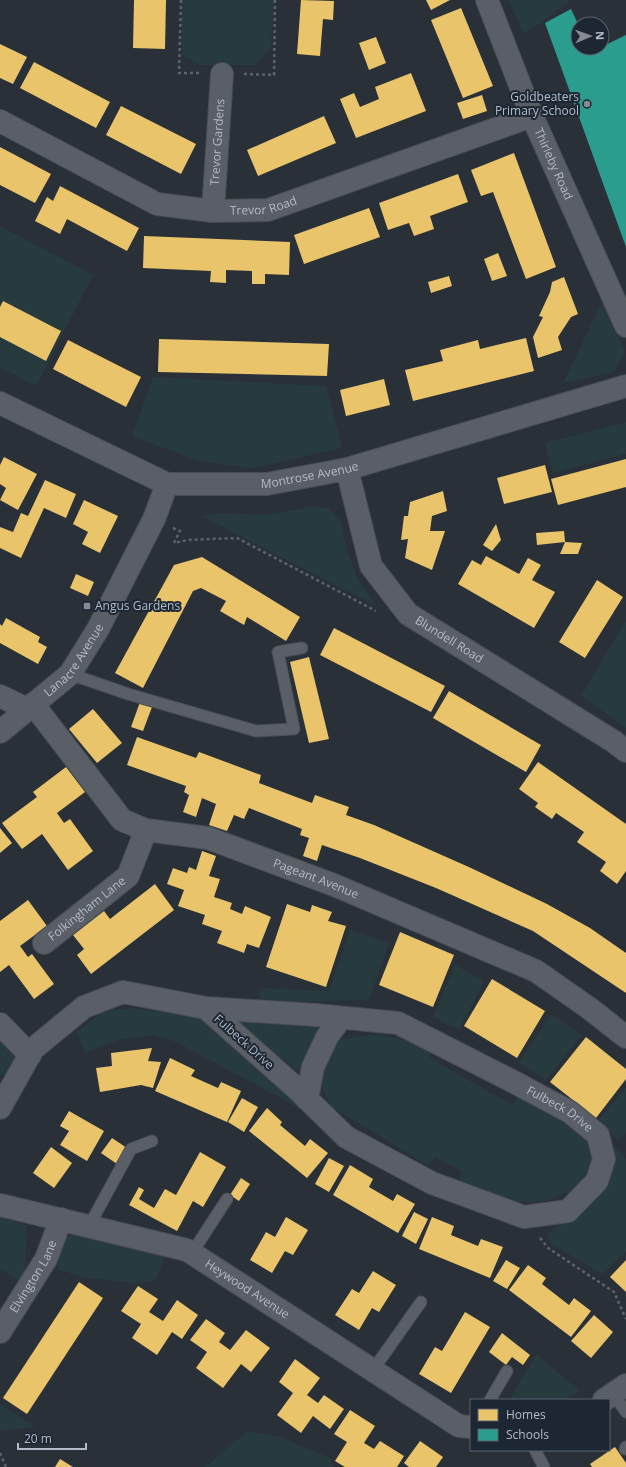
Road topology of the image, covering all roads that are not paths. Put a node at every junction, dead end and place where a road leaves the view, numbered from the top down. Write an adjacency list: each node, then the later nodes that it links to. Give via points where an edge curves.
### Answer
1 (487, 0): 3 (street, Thirleby Road)
2 (222, 74): 5 (street, Trevor Gardens)
3 (532, 116): 5 (street, Trevor Road, via 268,210); 6 (street, Thirleby Road)
4 (0, 121): 5 (street, Trevor Road, via 157,204)
5 (214, 211)
6 (626, 326)
7 (626, 386): 9 (street, Montrose Avenue)
8 (0, 403): 10 (street, Montrose Avenue)
9 (347, 469): 10 (street, Montrose Avenue, via 267,484); 16 (street, Blundell Road, via 371,566 404,610)
10 (167, 484): 12 (street, Lanacre Avenue, via 154,519 98,629)
11 (302, 648): 12 (lane, via 278,652 294,729 256,730 128,694)
12 (70, 674): 14 (street, Lanacre Avenue)
13 (0, 696): 14 (street)
14 (30, 707): 15 (street, Lanacre Avenue); 17 (street, Pageant Avenue, via 122,820)
15 (0, 732)
16 (626, 751)
17 (146, 830): 18 (street, Folkingham Lane, via 128,876); 22 (street, Pageant Avenue, via 208,838 334,885 536,971)
18 (44, 943)
19 (206, 1008): 20 (street, Fulbeck Drive); 23 (street, Fulbeck Drive, via 123,992 84,1007 33,1049); 24 (street, Fulbeck Drive)
20 (341, 1018): 24 (street, via 327,1037 312,1067); 24 (street, Fulbeck Drive, via 398,1023 570,1112 598,1135 604,1159 597,1181 568,1211 524,1217 432,1183 346,1137)
21 (0, 1024): 23 (street)
22 (626, 1037)
23 (30, 1055): 25 (street, Fulbeck Drive)
24 (307, 1099)
25 (0, 1108)
26 (152, 1141): 30 (lane, via 131,1149)
27 (227, 1199): 31 (lane)
28 (0, 1205): 29 (street, Heywood Avenue)
29 (61, 1219): 30 (street, Heywood Avenue); 33 (street, Elvington Lane, via 46,1259)
30 (89, 1226): 31 (street, Heywood Avenue)
31 (192, 1253): 34 (street, Heywood Avenue)
32 (421, 1302): 34 (lane)
33 (0, 1332)
34 (373, 1370): 39 (street, Heywood Avenue, via 459,1426)
35 (507, 1371): 37 (lane)
36 (615, 1393): 38 (lane)
37 (491, 1399)
38 (626, 1412)
39 (470, 1427)
40 (536, 1451): 41 (lane)
41 (544, 1467)

